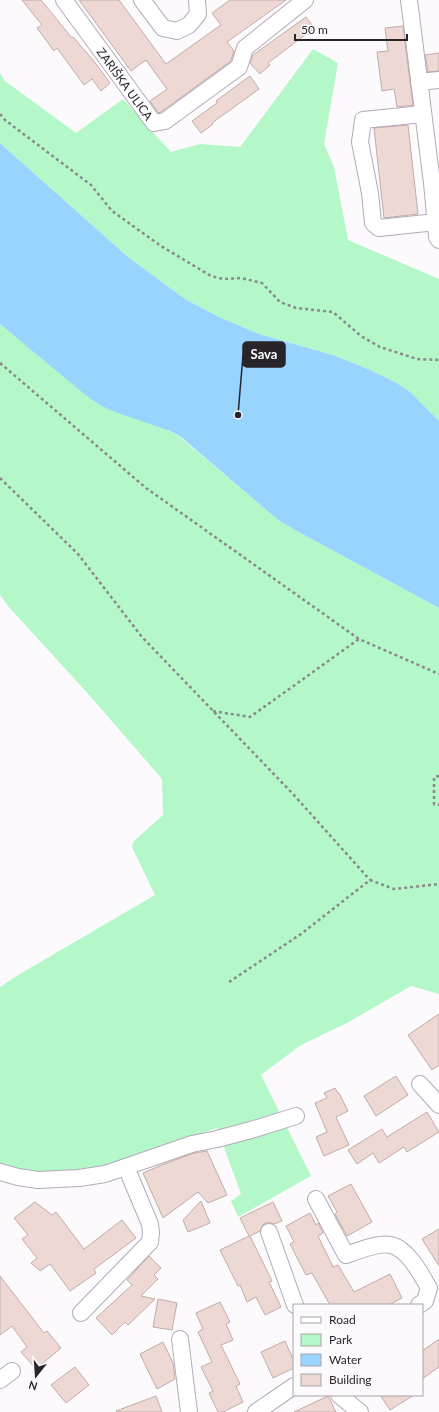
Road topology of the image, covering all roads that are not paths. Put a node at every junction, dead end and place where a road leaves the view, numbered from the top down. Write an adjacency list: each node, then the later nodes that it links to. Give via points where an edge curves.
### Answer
1 (64, 0): 4 (street, ZARIŠKA ULICA, via 154,123 165,121 239,67 245,48)
2 (142, 0): 3 (street, via 163,28 177,30 189,25 198,14)
3 (196, 0)
4 (305, 0)
5 (409, 0): 7 (street)
6 (439, 80): 7 (street)
7 (420, 82): 8 (street)
8 (423, 114): 9 (street); 11 (street, via 363,120 360,142 373,224 379,228)
9 (432, 134): 10 (street)
10 (435, 182): 11 (street)
11 (438, 234)
12 (420, 1084): 13 (street)
13 (439, 1105)
14 (296, 1116): 15 (street, via 192,1144)
15 (126, 1167): 16 (street, via 105,1174 79,1178 38,1180); 21 (street, via 150,1224 150,1242)
16 (0, 1172)
17 (316, 1200): 20 (street, via 346,1255 372,1246 391,1245 405,1252 430,1288 425,1301)
18 (270, 1232): 19 (street)
19 (295, 1304)
20 (420, 1304)
21 (81, 1313)
22 (180, 1339): 25 (street)
23 (293, 1387): 26 (street)
24 (340, 1396): 27 (street)
25 (189, 1412)
26 (256, 1412)
27 (360, 1412)

